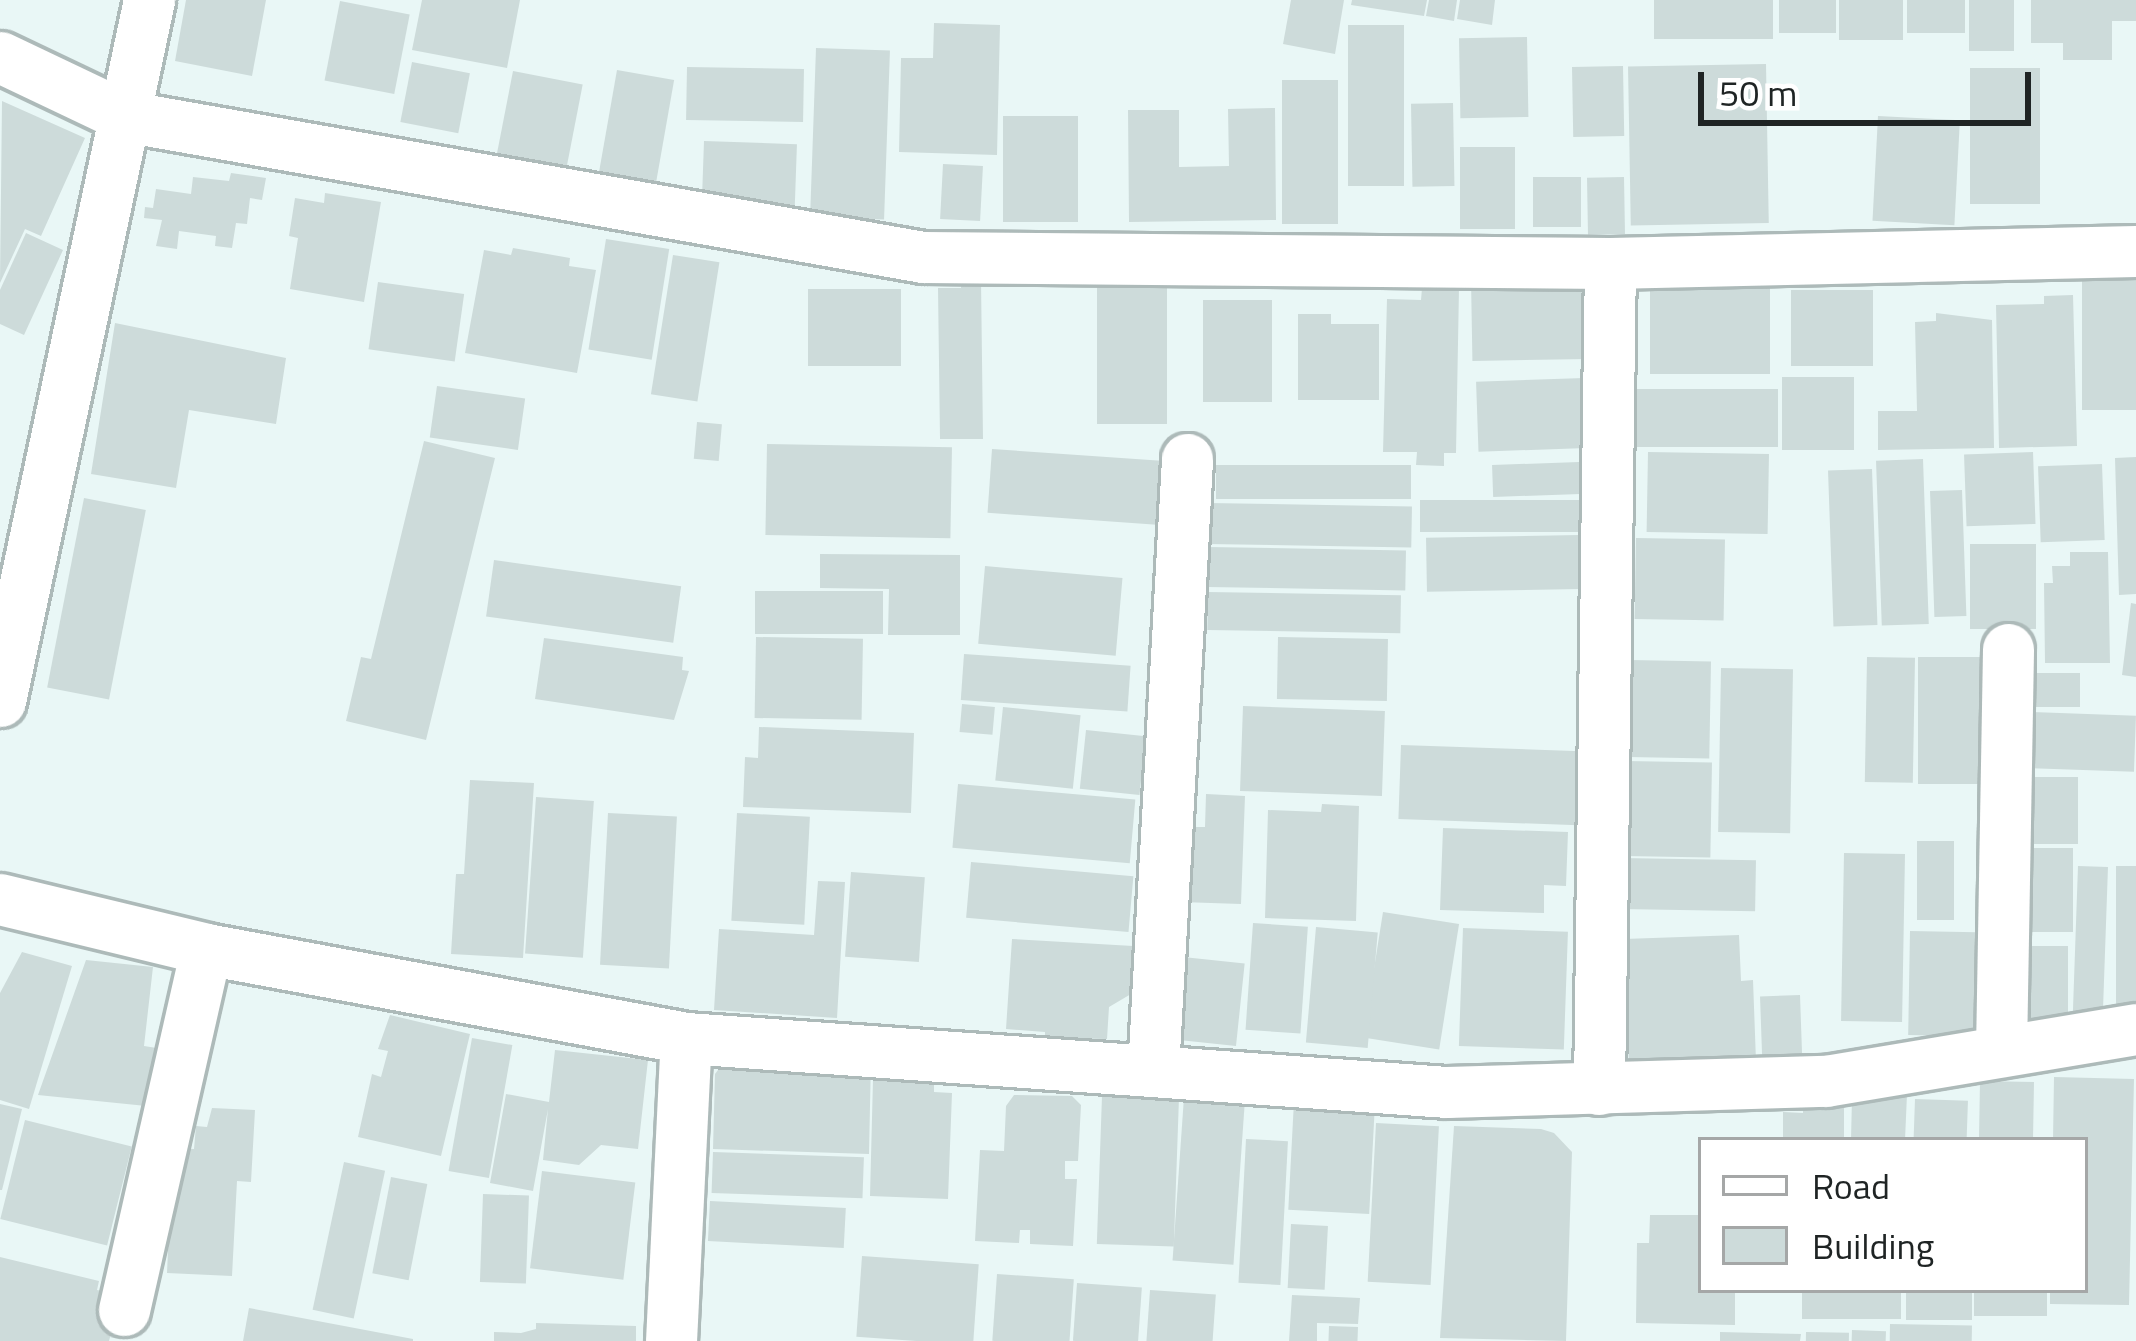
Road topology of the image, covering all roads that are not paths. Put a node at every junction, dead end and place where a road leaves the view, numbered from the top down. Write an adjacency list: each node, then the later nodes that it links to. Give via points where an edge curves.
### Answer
1 (148, 0): 3 (street)
2 (0, 58): 3 (street)
3 (124, 116): 5 (street, via 923,257); 8 (street)
4 (2136, 251): 5 (street)
5 (1610, 263): 15 (street)
6 (1187, 459): 14 (street)
7 (2008, 650): 13 (street)
8 (0, 701)
9 (0, 899): 10 (street)
10 (206, 949): 12 (street); 16 (street)
11 (2136, 1029): 13 (street)
12 (686, 1037): 14 (street); 17 (street)
13 (2001, 1052): 15 (street, via 1826,1081)
14 (1153, 1070): 15 (street, via 1448,1092)
15 (1599, 1089)
16 (124, 1310)
17 (671, 1341)

